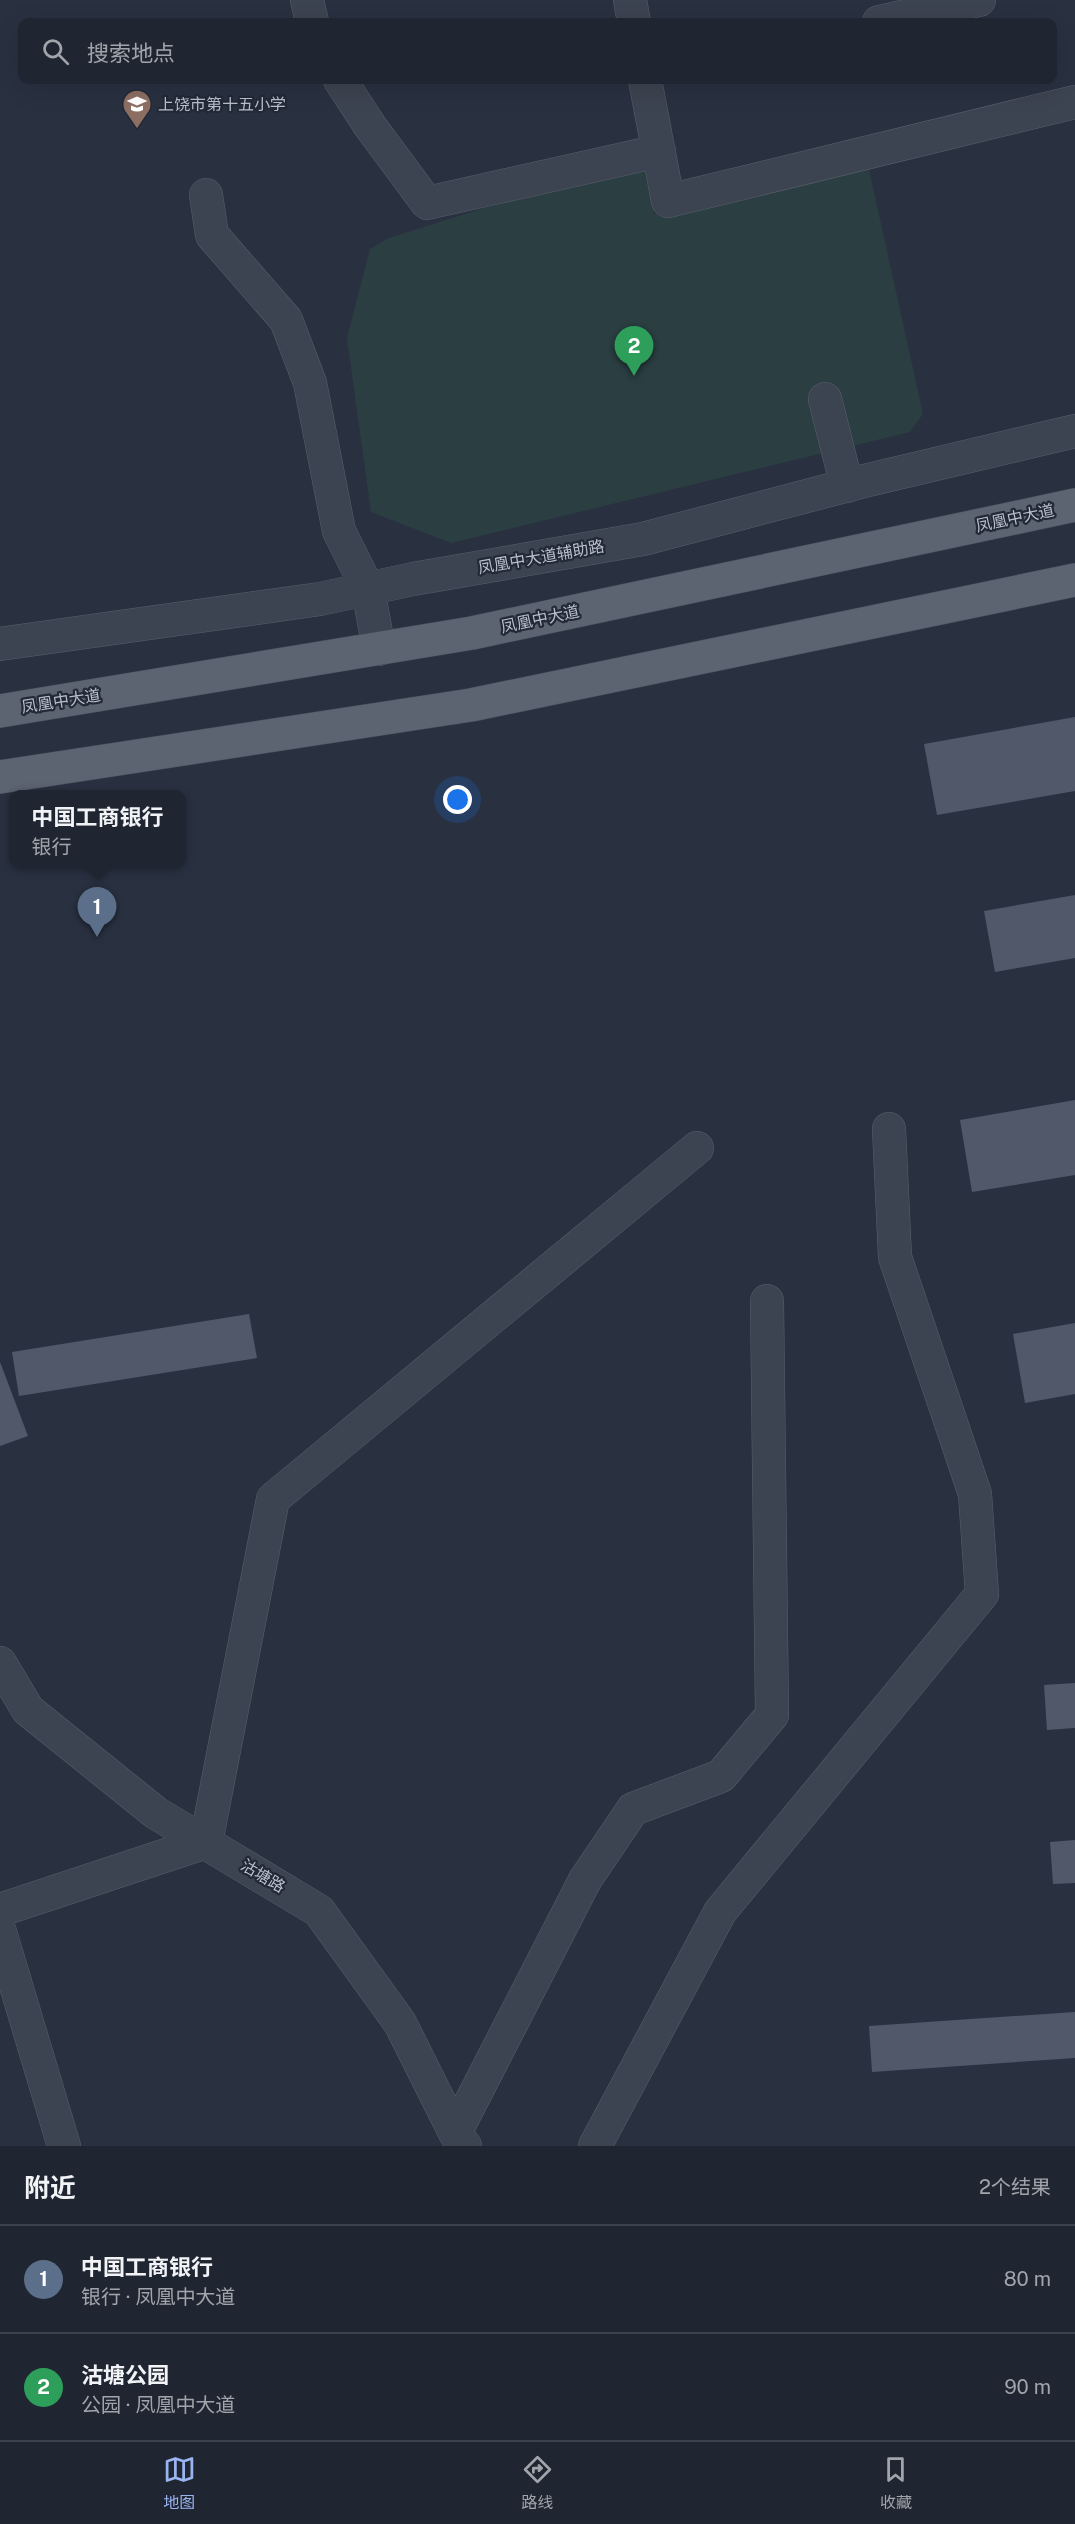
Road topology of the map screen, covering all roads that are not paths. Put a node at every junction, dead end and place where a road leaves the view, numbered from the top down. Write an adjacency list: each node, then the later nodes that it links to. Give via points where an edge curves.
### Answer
1 (307, 0): 4 (street)
2 (630, 0): 5 (street)
3 (980, 0): 6 (street)
4 (311, 18)
5 (633, 18)
6 (897, 18)
7 (343, 84): 10 (street, via 427,203)
8 (646, 84): 10 (street)
9 (1075, 102): 10 (street, via 668,201)
10 (659, 151)
11 (206, 195): 17 (street, via 212,235 286,320 309,383 339,531)
12 (825, 399): 14 (street)
13 (1075, 431): 14 (street, 凤凰中大道辅助路)
14 (847, 486): 17 (street, 凤凰中大道辅助路, via 643,539)
15 (1075, 505): 19 (main road, 凤凰中大道, via 472,633)
16 (1075, 580): 21 (main road, via 471,705)
17 (368, 588): 18 (street, 凤凰中大道辅助路, via 320,599); 19 (street)
18 (0, 644)
19 (379, 649): 20 (main road, 凤凰中大道)
20 (0, 711)
21 (0, 777)
22 (889, 1129): 31 (street, via 895,1257 975,1494 982,1594 720,1912)
23 (697, 1148): 26 (street, via 273,1499)
24 (767, 1301): 29 (street, via 772,1715 721,1776 633,1809 585,1880)
25 (0, 1663): 26 (street, 沽塘路, via 28,1710 156,1813)
26 (207, 1842): 27 (street); 29 (street, 沽塘路, via 320,1911 400,2023)
27 (0, 1910)
28 (0, 1932): 30 (street)
29 (460, 2140)
30 (63, 2146)
31 (595, 2146)

